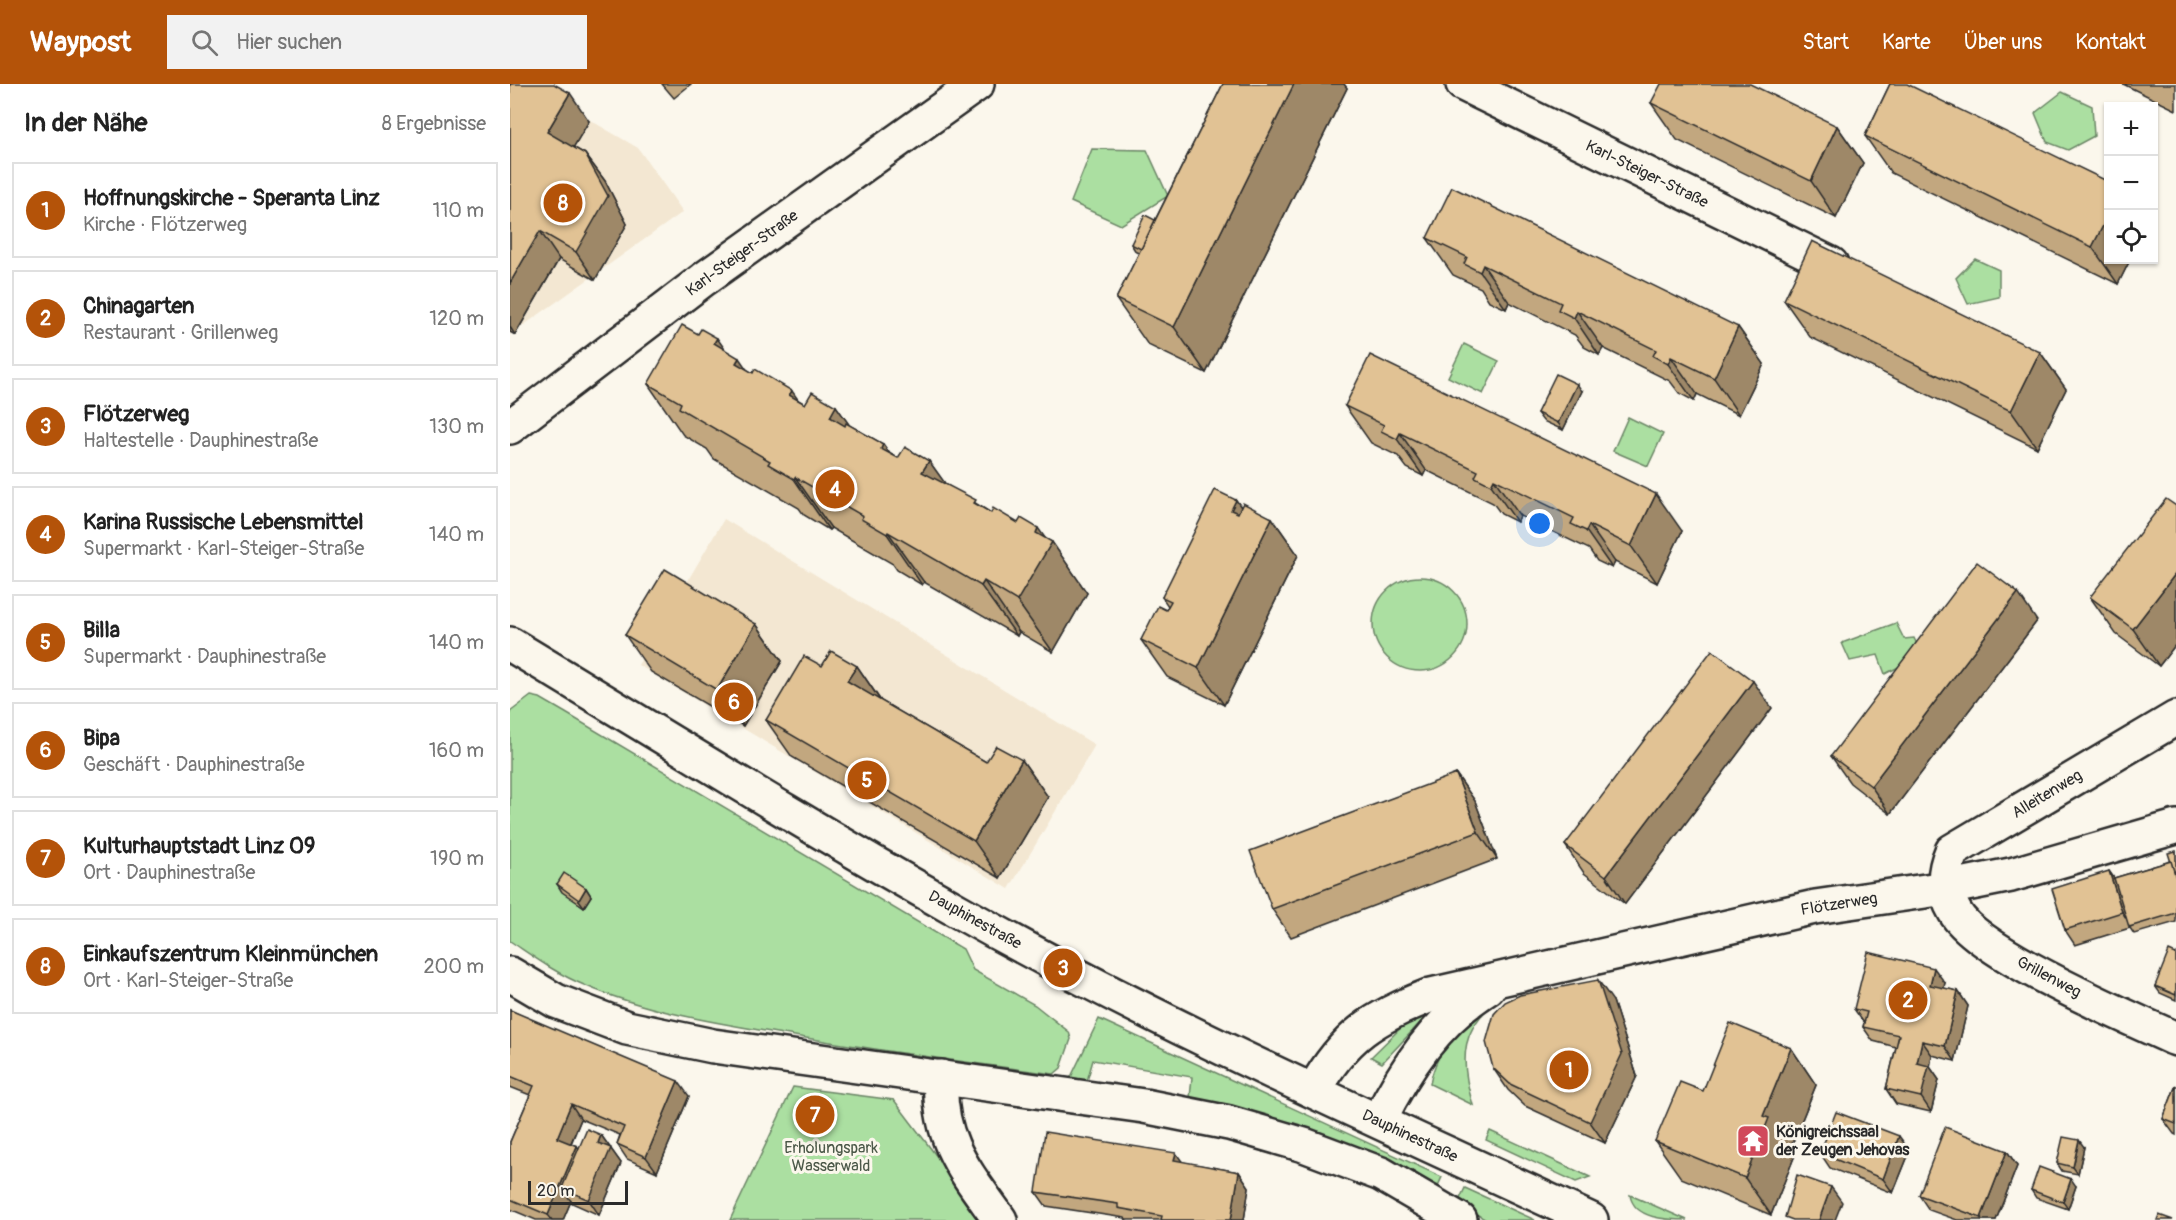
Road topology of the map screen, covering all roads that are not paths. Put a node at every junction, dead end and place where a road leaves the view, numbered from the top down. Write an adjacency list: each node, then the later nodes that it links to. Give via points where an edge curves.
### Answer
1 (977, 84): 4 (street, Karl-Steiger-Straße, via 704,279)
2 (1463, 84): 3 (street, Karl-Steiger-Straße)
3 (1831, 264)
4 (510, 427)
5 (510, 644): 13 (street, Dauphinestraße, via 960,912 1063,968)
6 (2176, 718): 8 (street, Alleitenweg, via 1952,851 1944,871)
7 (2176, 826): 8 (street, Flötzerweg, via 2011,875)
8 (1946, 888): 10 (street, Flötzerweg, via 1815,907); 11 (street, Grillenweg, via 1955,913 1986,942 2032,969)
9 (510, 974): 12 (street, via 556,1001 627,1028 713,1046)
10 (1501, 980): 13 (street, Flötzerweg, via 1431,995 1389,1012 1343,1047); 14 (street, Flötzerweg, via 1462,1004 1432,1034)
11 (2176, 1039)
12 (941, 1077): 15 (street, via 945,1132); 16 (street, via 1144,1106 1229,1123 1304,1145 1381,1174)
13 (1314, 1090): 14 (street, Dauphinestraße)
14 (1379, 1122): 17 (street, Dauphinestraße)
15 (1000, 1220)
16 (1460, 1220)
17 (1591, 1220)

